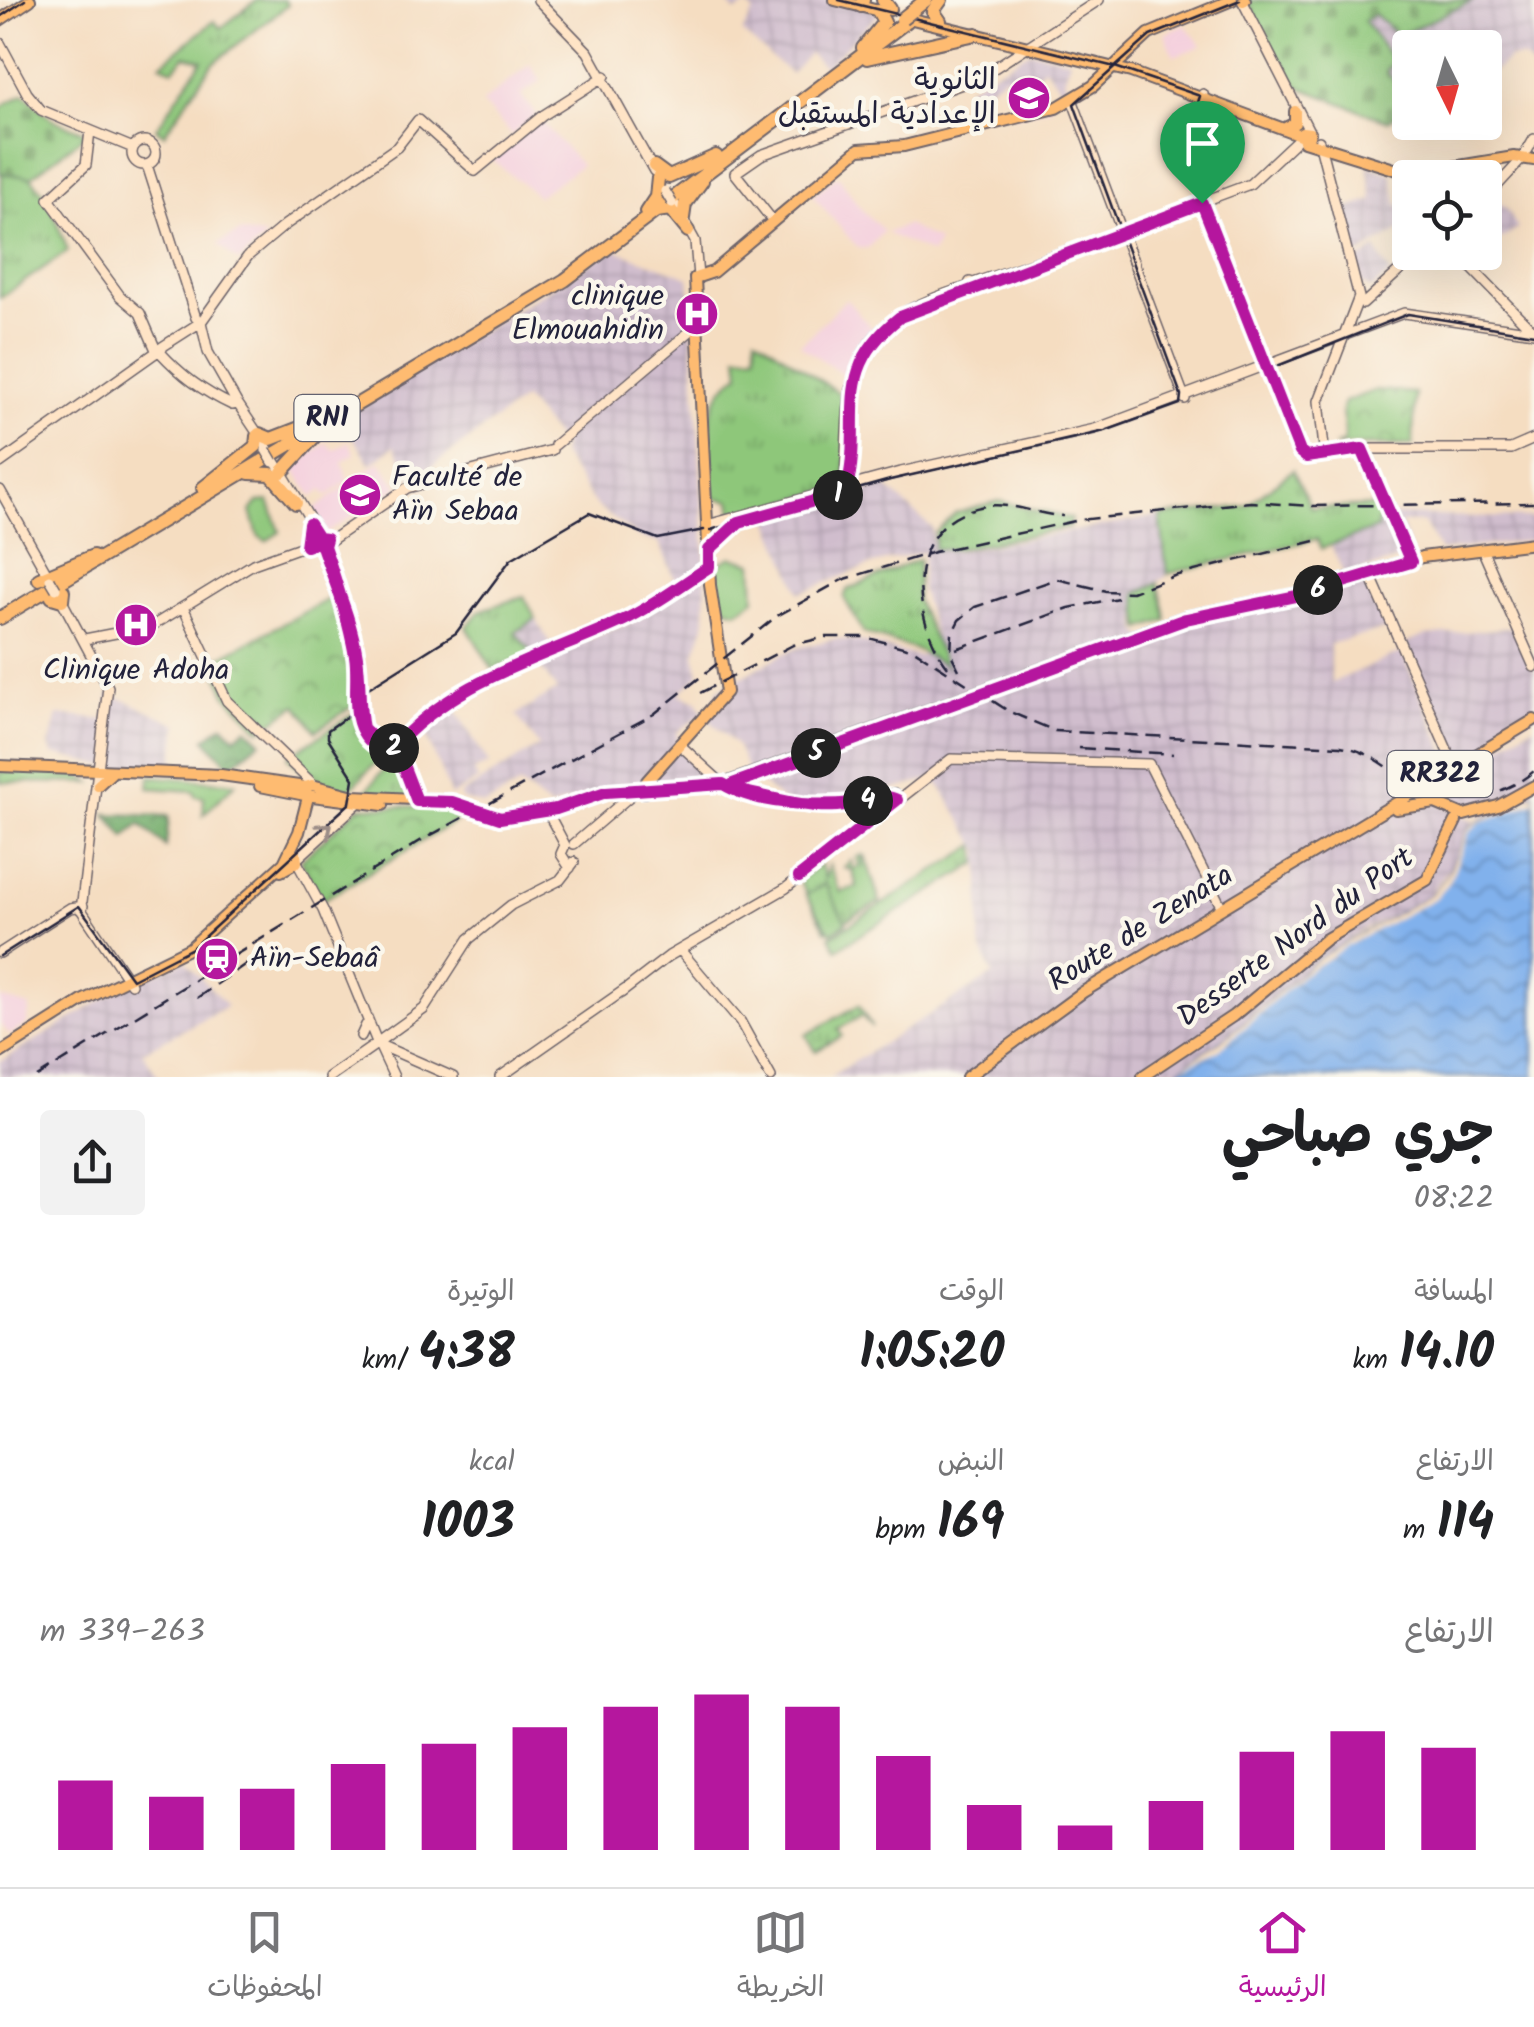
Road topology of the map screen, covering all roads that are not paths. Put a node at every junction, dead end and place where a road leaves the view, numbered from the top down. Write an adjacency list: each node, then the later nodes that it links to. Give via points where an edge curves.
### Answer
1 (19, 0): 12 (main road)
2 (30, 0): 12 (main road)
3 (540, 0): 19 (street, via 590,50)
4 (835, 0): 7 (main road)
5 (942, 0): 13 (highway, via 934,11)
6 (1099, 0): 15 (street)
7 (859, 1): 10 (main road)
8 (1239, 1): 9 (main road); 17 (main road, via 1158,34); 23 (street); 26 (street)
9 (1220, 2): 17 (main road, via 1149,34)
10 (884, 6): 13 (main road); 18 (highway, via 884,22)
11 (915, 11): 13 (highway, via 886,40 889,49 938,40); 18 (highway, RN1); 20 (highway, RN1)
12 (0, 17)
13 (941, 27): 14 (highway); 15 (main road); 20 (highway, via 872,55)
14 (976, 34): 15 (main road)
15 (1032, 45): 17 (main road); 38 (street, via 969,83 767,151 735,172)
16 (2, 50): 25 (street, via 37,106)
17 (1114, 67): 21 (main road); 22 (main road)
18 (841, 68): 30 (highway, RN1)
19 (602, 75): 34 (street); 48 (street, via 540,114 476,172 418,120 397,147 245,259)
20 (831, 81): 30 (highway, RN1)
21 (1202, 96): 26 (main road); 35 (street, via 1180,145)
22 (1071, 102): 24 (main road); 39 (street)
23 (1295, 110): 26 (main road)
24 (1008, 122): 38 (main road, via 904,146 859,149); 44 (main road, via 904,149 860,151)
25 (90, 131): 28 (street); 53 (street, via 88,163 50,195)
26 (1305, 138): 32 (main road); 35 (street, via 1254,182); 40 (street)
27 (1534, 139): 29 (street)
28 (133, 148): 31 (street, via 134,160); 31 (street, via 142,141 154,144 157,154)
29 (1520, 157): 33 (street)
30 (719, 158): 34 (highway); 36 (highway); 37 (highway, RN1)
31 (148, 164): 48 (street)
32 (1392, 171)
33 (1502, 179)
34 (663, 182): 36 (street, bridge); 37 (highway)
35 (1202, 202): 39 (street); 54 (street)
36 (679, 210): 37 (highway); 44 (street, via 695,240)
37 (648, 213): 57 (highway, RN1, via 557,281)
38 (773, 222): 44 (main road, via 713,272)
39 (1122, 230): 45 (street); 55 (street)
40 (1351, 248): 46 (street); 47 (street)
41 (1394, 270): 46 (street)
42 (1398, 270): 47 (street)
43 (1474, 270): 51 (street)
44 (696, 275): 50 (main road)
45 (968, 287): 66 (street, via 900,317 862,358 850,401); 66 (street, via 876,328 849,388)
46 (1365, 291): 47 (street)
47 (1360, 303): 49 (street); 52 (street)
48 (198, 320): 53 (street); 56 (street)
49 (1356, 326): 51 (street, via 1410,312); 52 (street)
50 (694, 328): 70 (main road); 71 (street, via 553,447 404,485)
51 (1533, 331): 52 (street, via 1409,316)
52 (1341, 339): 54 (street); 63 (street, via 1320,409)
53 (159, 348): 56 (street, via 175,371); 65 (street)
54 (1264, 368): 55 (street); 63 (street, via 1304,456)
55 (1182, 399): 60 (street); 66 (street, via 1096,431)
56 (236, 406): 58 (street)
57 (340, 413): 58 (highway, via 273,438); 64 (highway); 64 (highway, RN1); 68 (highway, RN1)
58 (258, 435): 64 (street); 68 (highway, via 254,447)
59 (1534, 439): 62 (street, via 1511,449)
60 (1021, 445): 61 (street); 61 (street, via 1011,438)
61 (1005, 449): 66 (street, via 908,467)
62 (1362, 449): 63 (street); 77 (street)
63 (1325, 450)
64 (274, 459): 68 (highway, RN1); 69 (street); 71 (street)
65 (0, 461)
66 (847, 489): 70 (street); 75 (street, via 739,522)
67 (0, 490): 79 (street)
68 (188, 503): 69 (highway, via 261,471 274,476); 74 (highway, RN1)
69 (296, 503): 71 (street)
70 (707, 526): 75 (main road)
71 (321, 538): 73 (street); 73 (street); 83 (street); 84 (street, via 250,569)
72 (1534, 544): 76 (main road)
73 (306, 546): 84 (street, via 248,566)
74 (114, 548): 79 (highway); 82 (highway); 85 (highway, RN1)
75 (709, 550): 78 (main road)
76 (1484, 550): 77 (main road); 87 (street)
77 (1410, 561): 80 (main road)
78 (709, 568): 81 (main road); 91 (street, via 634,618 509,666 438,705)
79 (46, 573): 82 (street, bridge); 85 (highway)
80 (1371, 573): 92 (street); 95 (main road, via 1186,619); 95 (main road, via 1179,619)
81 (710, 586): 88 (main road); 88 (main road, via 726,692)
82 (58, 594): 85 (highway); 86 (street)
83 (343, 606): 91 (street, via 360,678 363,728); 91 (street, via 362,732)
84 (183, 612): 86 (street, via 146,632); 97 (street, via 227,702)
85 (0, 616)
86 (85, 641): 94 (street, via 108,688)
87 (1534, 663)
88 (720, 703): 90 (main road)
89 (1534, 719): 92 (main road, RR322)
90 (679, 744): 95 (street); 98 (main road)
91 (395, 752): 102 (street)
92 (1454, 765): 103 (main road, RR322)
93 (0, 768): 94 (main road); 94 (main road)
94 (100, 772): 97 (main road); 110 (street)
95 (729, 786): 98 (main road); 100 (street, via 830,807)
96 (1534, 788): 105 (main road)
97 (309, 790): 101 (main road); 108 (main road)
98 (640, 791): 99 (main road); 102 (main road, via 495,818 452,802)
99 (623, 797): 104 (main road); 107 (street)
100 (893, 797): 111 (street, via 958,758 1149,764); 113 (street, via 799,877)
101 (356, 799): 102 (main road); 108 (street, one-way to 101)
102 (416, 802): 104 (main road, via 451,804 494,821)
103 (1387, 810): 105 (main road, via 1423,803); 106 (main road, RR322); 106 (main road, RR322)
104 (548, 813): 107 (street)
105 (1459, 817): 126 (main road, Desserte Nord du Port, via 1437,874 1423,888 1322,946 1232,1022)
106 (1348, 832): 111 (main road, Route de Zenata / RR322)
107 (569, 844): 109 (street, via 560,854); 109 (street, via 580,852)
108 (292, 862): 114 (main road, via 190,948); 115 (street, via 323,910)
109 (571, 864): 117 (street, via 558,882 511,905 469,939 424,1009)
110 (82, 907): 112 (street); 114 (street)
111 (1221, 909): 124 (main road, Route de Zenata / RR322, via 1069,1001)
112 (1, 951)
113 (677, 954): 122 (street); 123 (street, via 738,1020)
114 (132, 982): 118 (main road)
115 (368, 1026): 116 (street); 117 (street); 117 (street)
116 (361, 1036)
117 (378, 1043): 119 (street); 120 (street); 121 (street)
118 (0, 1055)
119 (329, 1077)
120 (392, 1077)
121 (453, 1077)
122 (500, 1077)
123 (770, 1077)
124 (967, 1077)
125 (1135, 1077): 126 (main road)
126 (1146, 1077)

